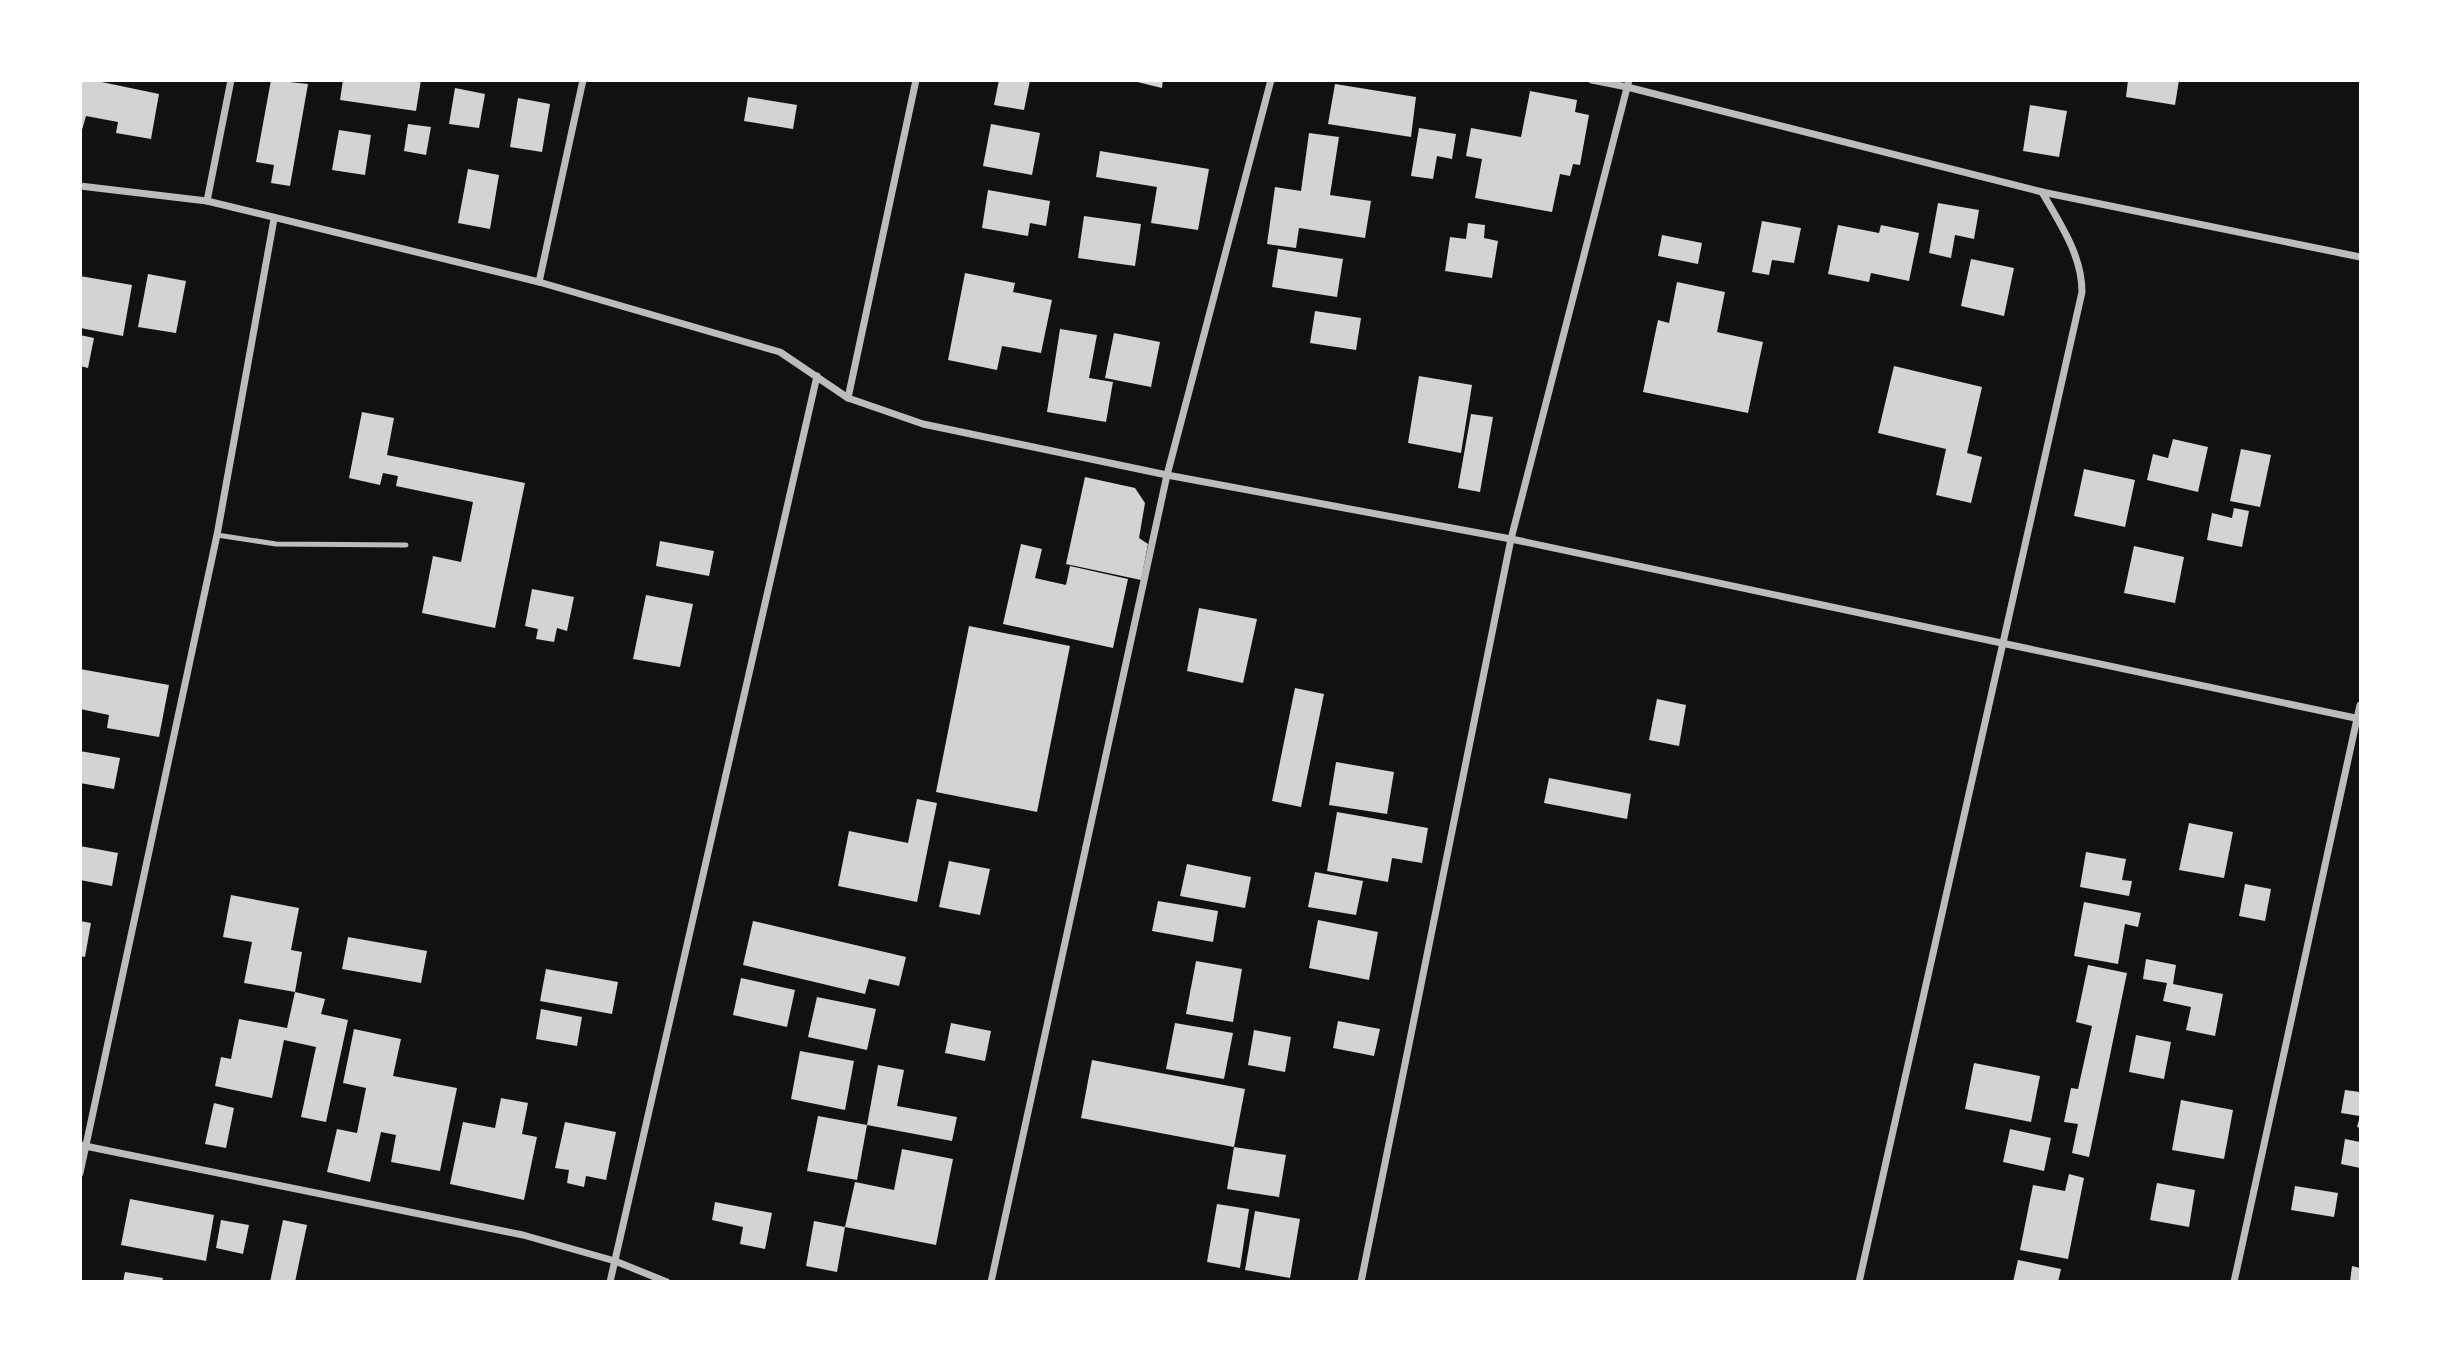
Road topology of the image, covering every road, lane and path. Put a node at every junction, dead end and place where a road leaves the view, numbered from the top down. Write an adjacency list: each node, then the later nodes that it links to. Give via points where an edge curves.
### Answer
1 (231, 80): 9 (street)
2 (583, 80): 12 (street)
3 (916, 80): 14 (street)
4 (1271, 80): 15 (street)
5 (1592, 80): 6 (street)
6 (1628, 84): 8 (street); 17 (street)
7 (80, 186): 9 (street)
8 (2042, 192): 11 (street); 19 (street, via 2078,262 2082,292)
9 (207, 201): 10 (street)
10 (274, 219): 12 (street); 16 (street)
11 (2361, 257)
12 (539, 282): 13 (street, via 780,352)
13 (817, 376): 14 (street); 24 (street)
14 (848, 398): 15 (street, via 923,424)
15 (1167, 475): 17 (street); 27 (street)
16 (217, 535): 18 (lane, via 275,544); 22 (street)
17 (1511, 539): 19 (street); 28 (street)
18 (406, 545)
19 (2002, 643): 21 (street); 29 (street)
20 (2361, 705): 21 (street)
21 (2359, 718): 30 (street)
22 (83, 1146): 23 (street); 24 (street, via 523,1235)
23 (80, 1173)
24 (615, 1261): 25 (street); 26 (street)
25 (610, 1282)
26 (667, 1282)
27 (991, 1282)
28 (1361, 1282)
29 (1859, 1282)
30 (2234, 1282)

